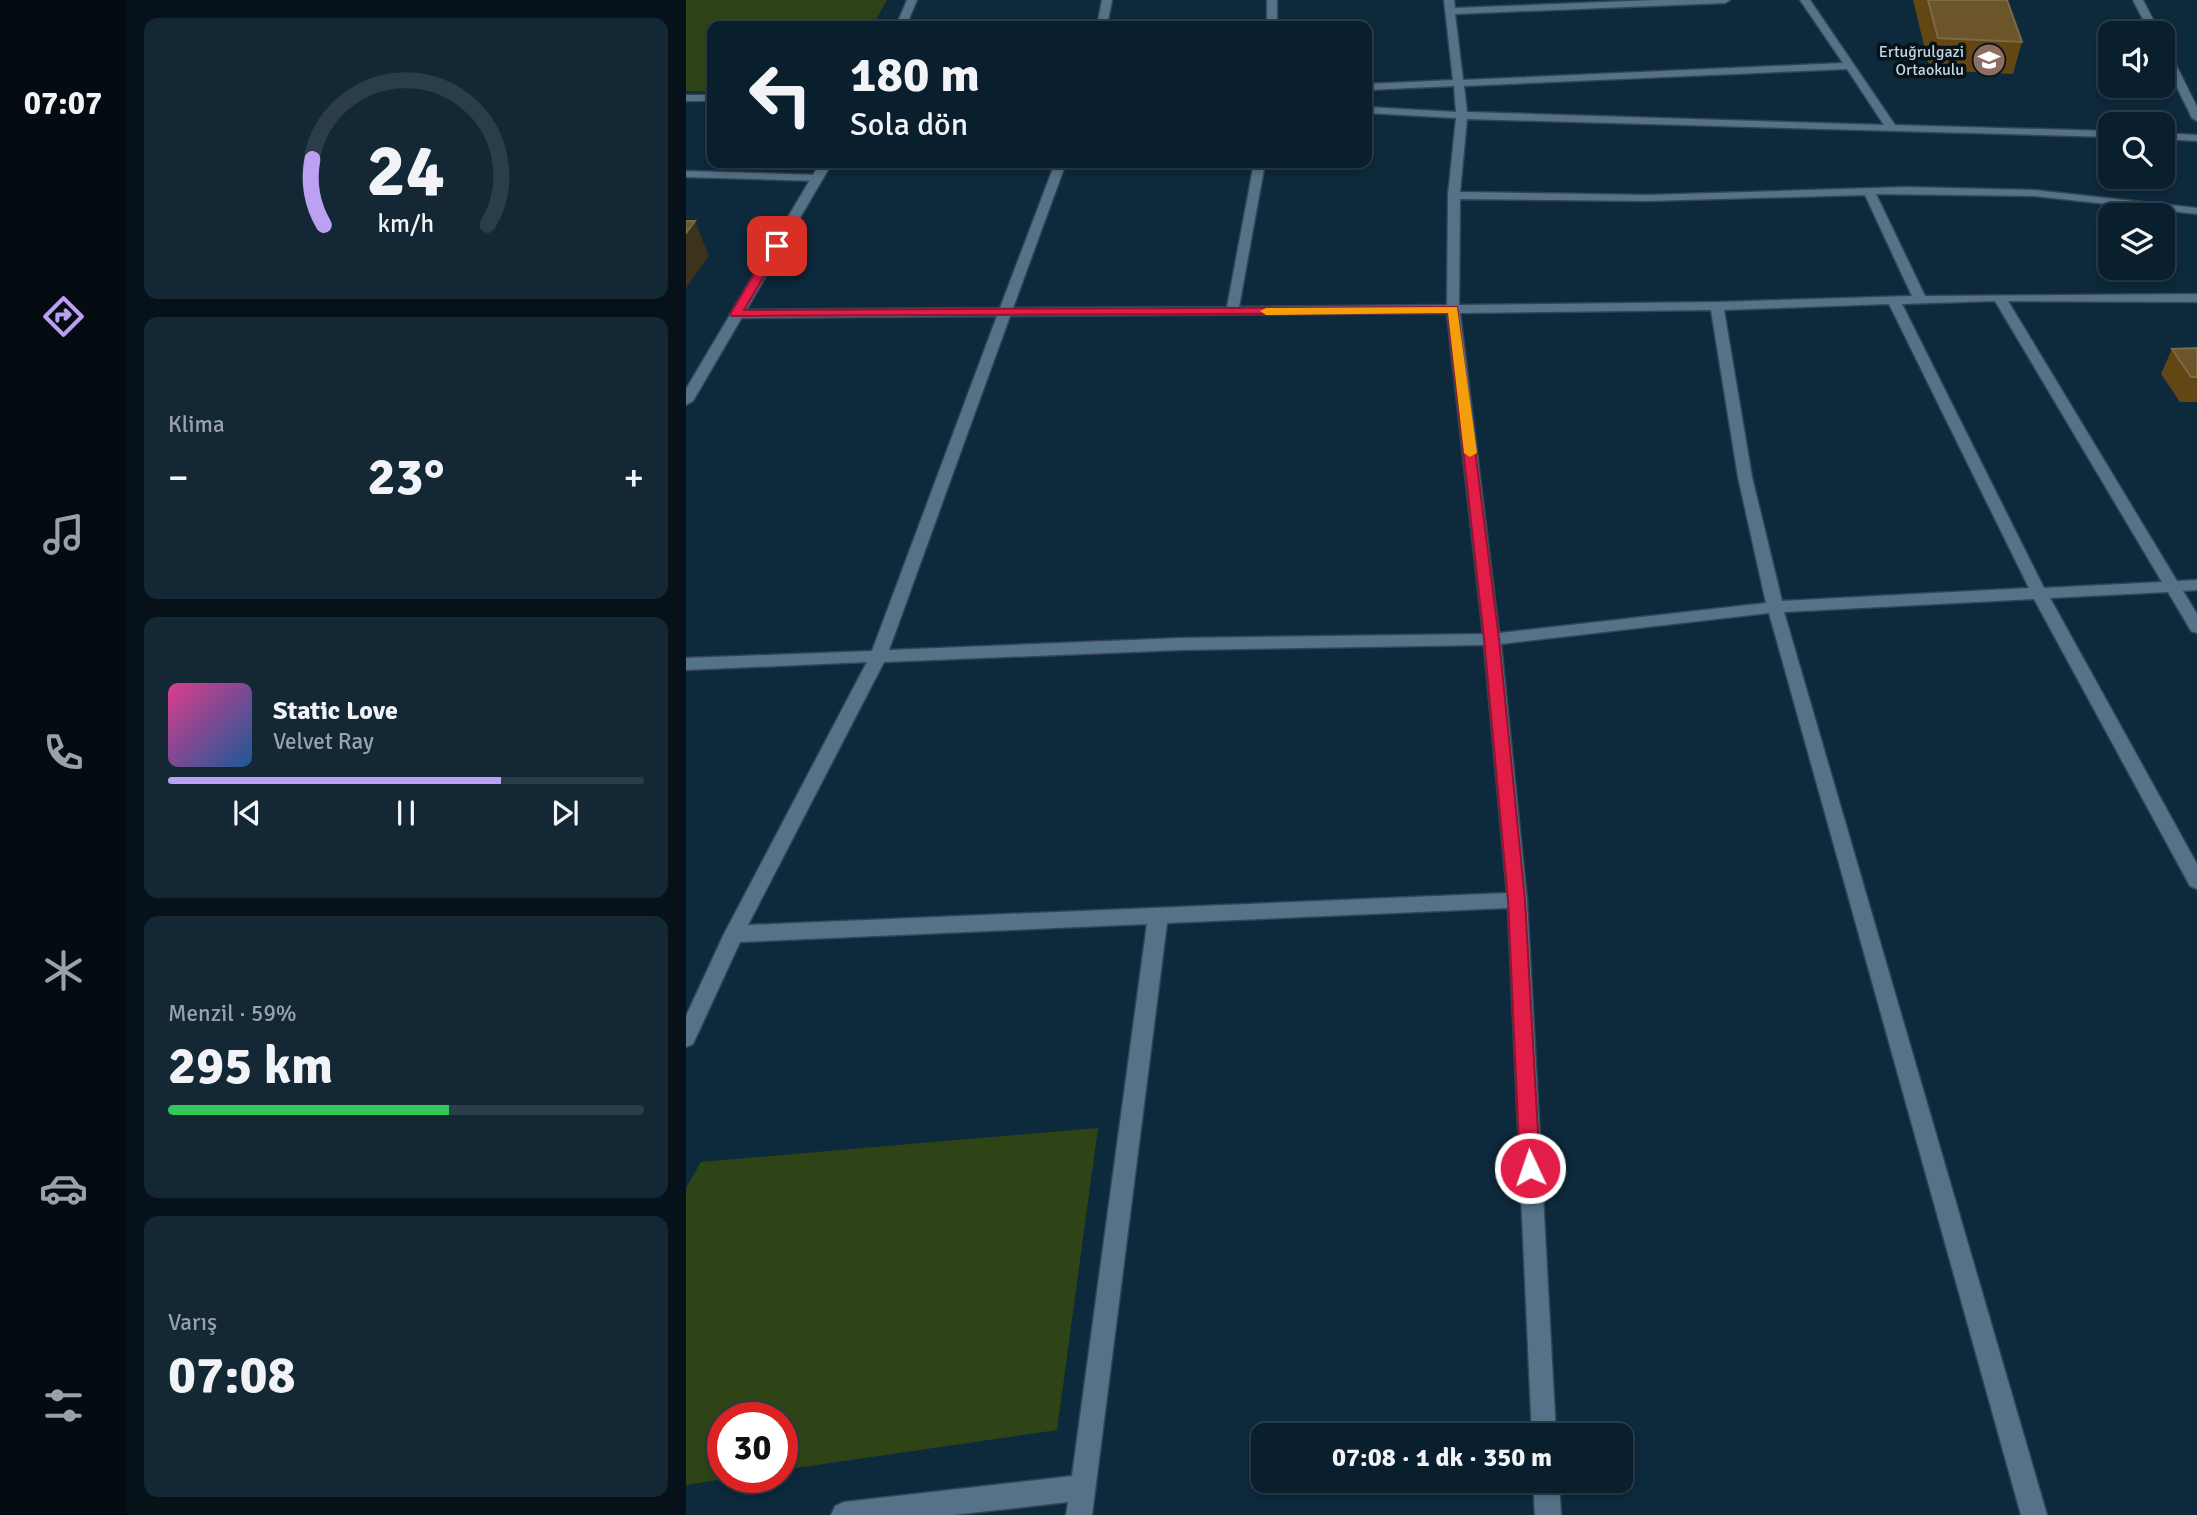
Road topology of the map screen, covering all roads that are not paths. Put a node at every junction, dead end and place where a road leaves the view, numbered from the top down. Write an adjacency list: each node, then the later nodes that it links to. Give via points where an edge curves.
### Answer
1 (912, 0): 9 (street)
2 (1107, 0): 10 (street)
3 (1272, 0): 11 (street)
4 (1726, 0): 7 (street)
5 (1805, 0): 13 (street)
6 (2138, 0): 12 (street)
7 (1629, 2): 8 (street)
8 (1451, 6): 15 (street)
9 (903, 21)
10 (1103, 21)
11 (1272, 21)
12 (2149, 21)
13 (1850, 66): 15 (street); 22 (street)
14 (2175, 74): 21 (street)
15 (1459, 86): 16 (street); 20 (street)
16 (1372, 88)
17 (686, 98): 18 (street)
18 (707, 99)
19 (1372, 110): 20 (street)
20 (1462, 116): 22 (street, via 1635,124); 32 (street)
21 (2197, 118)
22 (1890, 126): 23 (street)
23 (2098, 134)
24 (2175, 137): 25 (street)
25 (2197, 138)
26 (823, 168): 30 (street)
27 (1058, 168): 40 (street)
28 (1258, 168): 41 (street)
29 (686, 173): 30 (street)
30 (818, 178): 42 (street)
31 (1869, 192): 32 (street, via 1648,198); 33 (street, via 2034,193); 37 (street)
32 (1454, 195): 39 (street)
33 (2197, 211)
34 (1999, 297): 35 (street); 37 (street); 45 (street)
35 (2197, 298)
36 (1893, 299): 37 (street); 38 (street); 46 (street)
37 (1920, 299)
38 (1717, 306): 39 (street); 47 (street, via 1745,477)
39 (1453, 309): 41 (street); 49 (street)
40 (1003, 311): 41 (street); 42 (street); 50 (street)
41 (1232, 312)
42 (736, 314): 43 (street)
43 (686, 401)
44 (2197, 584): 45 (street)
45 (2170, 585): 46 (street); 48 (street)
46 (2039, 591): 47 (street); 52 (street)
47 (1775, 607): 49 (street); 63 (street)
48 (2197, 627)
49 (1492, 639): 50 (street, via 1181,644); 53 (street)
50 (878, 657): 51 (street); 55 (street)
51 (686, 664)
52 (2197, 881)
53 (1517, 900): 54 (street); 57 (street)
54 (1158, 916): 55 (street); 58 (street)
55 (734, 934): 56 (street)
56 (686, 1038)
57 (1543, 1423)
58 (1084, 1487): 60 (street); 61 (street)
59 (1547, 1493): 62 (street)
60 (844, 1515)
61 (1079, 1515)
62 (1548, 1515)
63 (2034, 1515)

